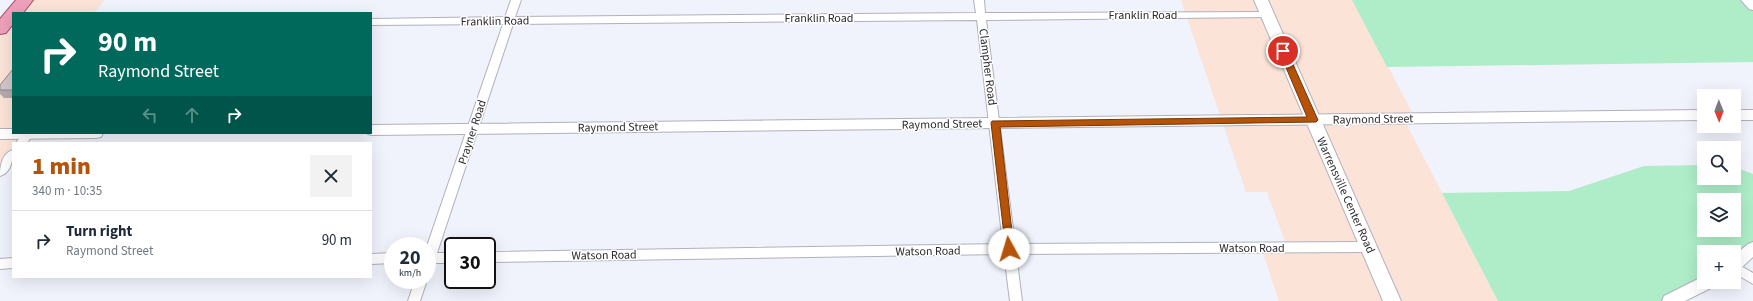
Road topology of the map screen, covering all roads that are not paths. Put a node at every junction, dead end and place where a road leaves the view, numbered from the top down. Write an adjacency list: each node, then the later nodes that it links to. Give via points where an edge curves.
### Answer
1 (25, 0): 7 (main road)
2 (516, 0): 9 (street, Prayner Road)
3 (979, 0): 8 (street, Clampher Road)
4 (1747, 0): 5 (street)
5 (1753, 6)
6 (1264, 7): 8 (street, Franklin Road); 14 (main road, Warrensville Center Road)
7 (16, 12)
8 (981, 17): 9 (street, Franklin Road); 15 (street, Clampher Road)
9 (508, 21): 10 (street, Franklin Road); 16 (street, Prayner Road)
10 (372, 22)
11 (1697, 115): 14 (street, Raymond Street)
12 (1741, 115): 13 (street)
13 (1753, 115)
14 (1313, 120): 15 (street, Raymond Street); 24 (main road, Warrensville Center Road)
15 (995, 123): 16 (street, Raymond Street); 26 (street, Clampher Road)
16 (473, 129): 17 (street, Raymond Street); 23 (street, Prayner Road)
17 (372, 130)
18 (0, 134): 20 (street)
19 (82, 134): 20 (street)
20 (24, 138)
21 (12, 155): 22 (street)
22 (0, 172)
23 (436, 237)
24 (1369, 247): 26 (street, Watson Road); 39 (main road, Warrensville Center Road)
25 (1753, 248): 30 (street)
26 (1009, 249): 27 (street, Watson Road); 38 (street, Clampher Road)
27 (496, 257)
28 (384, 258): 29 (street)
29 (372, 259)
30 (1741, 259)
31 (12, 263): 32 (street)
32 (0, 264)
33 (1741, 271): 34 (street)
34 (1753, 279)
35 (1697, 287): 40 (street)
36 (419, 289): 37 (street)
37 (414, 301)
38 (1016, 301)
39 (1392, 301)
40 (1670, 301)

